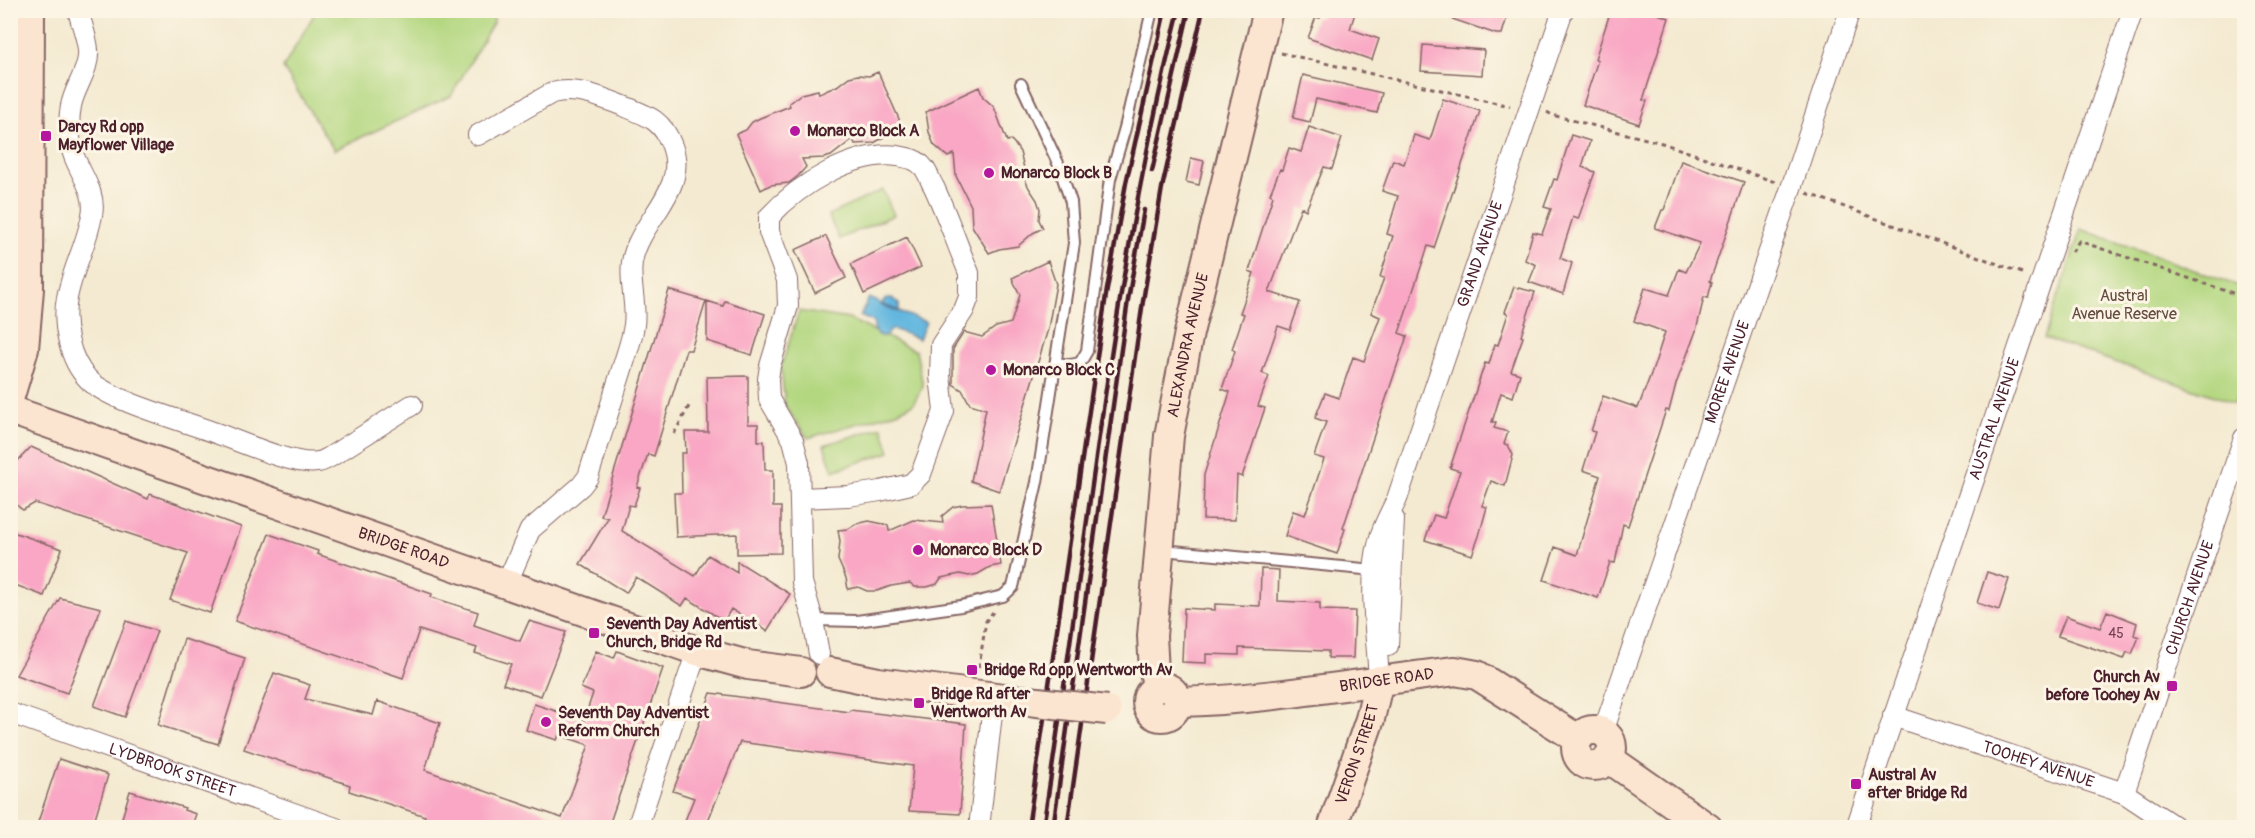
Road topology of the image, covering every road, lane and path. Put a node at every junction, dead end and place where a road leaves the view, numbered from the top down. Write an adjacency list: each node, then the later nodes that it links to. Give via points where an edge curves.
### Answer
1 (30, 10): 17 (street, via 29,289 24,349)
2 (78, 10): 18 (street, via 88,51 71,106 70,141 92,195 93,212 66,301 66,318 76,364 88,380 106,392 150,409 309,463 330,457)
3 (1152, 10): 16 (lane, via 1110,179 1087,351 1080,363)
4 (1268, 10): 26 (street, ALEXANDRA AVENUE, via 1176,392)
5 (1563, 10): 10 (street, GRAND AVENUE)
6 (1850, 10): 12 (street, MOREE AVENUE)
7 (2133, 10): 38 (street, AUSTRAL AVENUE)
8 (1281, 53): 10 (path, via 1507,107)
9 (1021, 84): 16 (lane, via 1058,163 1071,202 1074,243)
10 (1532, 102): 12 (path, via 1552,115 1662,143); 25 (street, GRAND AVENUE)
11 (478, 135): 28 (street, via 552,93 580,91 652,117 667,133 676,170 673,185 641,236 633,259 634,324 588,477 530,530)
12 (1791, 188): 14 (path); 39 (street, MOREE AVENUE)
13 (2067, 259): 15 (path, via 2079,241)
14 (2022, 273)
15 (2244, 297)
16 (1056, 363): 29 (lane, via 1037,482 1013,587)
17 (10, 396)
18 (412, 405)
19 (689, 406): 21 (path)
20 (10, 410): 28 (street, BRIDGE ROAD)
21 (674, 434)
22 (2244, 438): 23 (street, CHURCH AVENUE)
23 (2240, 462): 40 (street, CHURCH AVENUE)
24 (800, 498): 24 (street, via 848,496 911,484 921,474 937,434 944,411 941,345 964,310 969,297 969,273 924,168 911,158 888,155 847,165 809,183 769,217 768,232 787,280 788,306 772,357 769,399 793,440 799,463); 30 (street, via 802,582)
25 (1397, 499): 27 (street, GRAND AVENUE, via 1379,541); 34 (street, GRAND AVENUE, via 1388,646)
26 (1158, 549): 27 (lane); 36 (street, ALEXANDRA AVENUE, via 1152,636 1154,672)
27 (1374, 570): 34 (street, GRAND AVENUE)
28 (506, 585): 31 (street, BRIDGE ROAD)
29 (996, 598): 30 (lane, via 857,621); 33 (path, via 986,621)
30 (813, 620): 32 (street)
31 (697, 651): 32 (street, BRIDGE ROAD, via 748,665); 42 (street)
32 (816, 666): 35 (street, BRIDGE ROAD, via 878,682)
33 (979, 667)
34 (1379, 680): 36 (street, BRIDGE ROAD, via 1217,701); 39 (street, BRIDGE ROAD, via 1466,672); 44 (street, VERON STREET, via 1370,719)
35 (1007, 698): 36 (street, BRIDGE ROAD, bridge, via 1132,710); 43 (street)
36 (1161, 698)
37 (10, 713): 41 (street, LYDBROOK STREET)
38 (1893, 716): 40 (street, TOOHEY AVENUE); 46 (street, AUSTRAL AVENUE)
39 (1596, 743): 45 (street, BRIDGE ROAD)
40 (2124, 794): 47 (street, TOOHEY AVENUE)
41 (336, 828)
42 (637, 828)
43 (979, 828)
44 (1332, 828)
45 (1708, 828)
46 (1856, 828)
47 (2177, 828)

